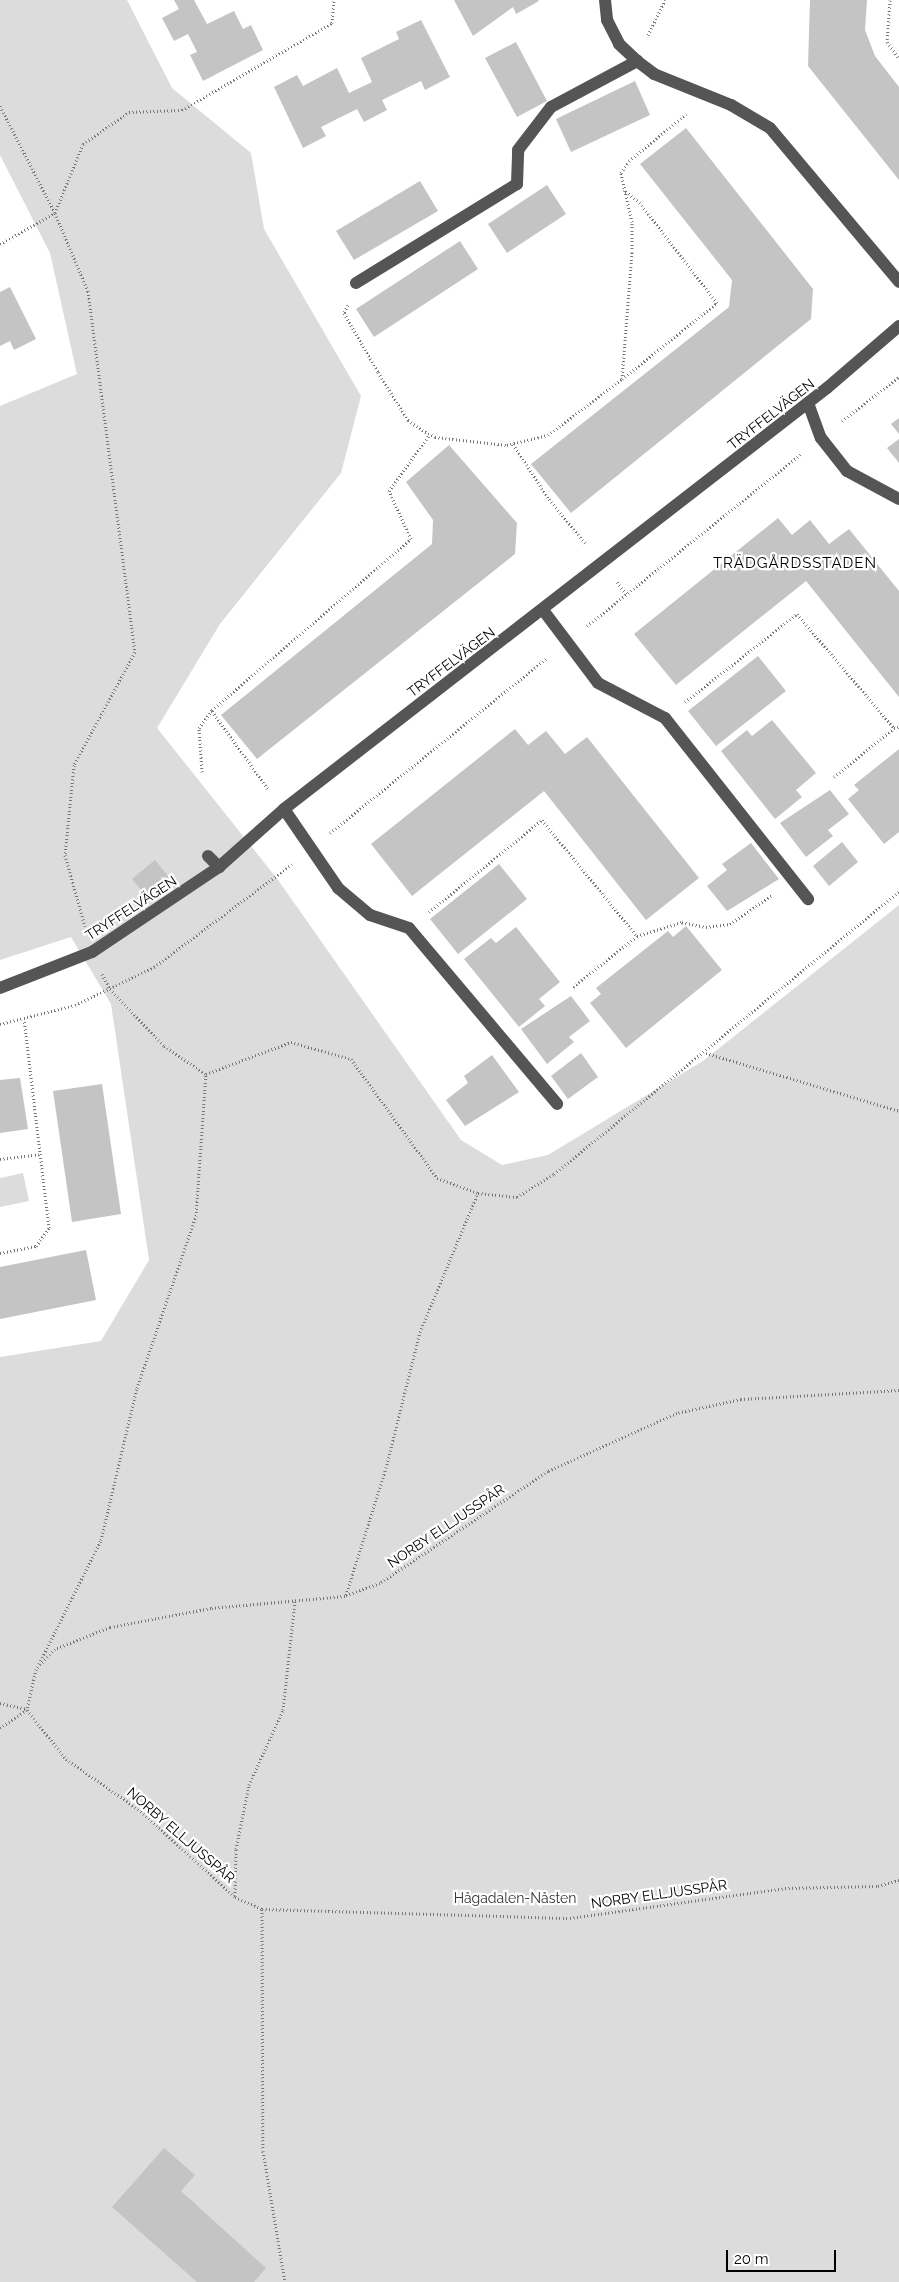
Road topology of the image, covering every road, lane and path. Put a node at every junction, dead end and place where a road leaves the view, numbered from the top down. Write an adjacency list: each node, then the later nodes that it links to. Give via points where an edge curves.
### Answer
1 (334, 0): 10 (path, via 332,23 182,110 129,112 83,144)
2 (605, 0): 6 (street, via 607,20 619,44)
3 (665, 0): 6 (path)
4 (890, 0): 5 (path, via 887,42)
5 (899, 58)
6 (637, 61): 7 (street, via 654,74); 13 (street, via 552,107 518,150 517,184)
7 (706, 95): 9 (path, via 629,161 621,173); 12 (street, via 770,128)
8 (0, 106): 10 (path)
9 (624, 190): 16 (path, via 632,222 632,252); 16 (path, via 640,202 717,303)
10 (56, 213): 11 (path); 40 (path, via 88,291 135,652 74,765 65,855)
11 (0, 244)
12 (899, 282)
13 (356, 283): 18 (path, via 344,313 408,420)
14 (899, 326): 17 (street, TRYFFELVÄGEN)
15 (899, 377): 19 (path)
16 (622, 379): 20 (path, via 548,435)
17 (808, 403): 19 (street); 23 (street, TRYFFELVÄGEN)
18 (430, 434): 20 (path); 25 (path, via 389,491 411,539)
19 (821, 438): 22 (street, via 847,471); 24 (path)
20 (513, 444): 21 (path)
21 (549, 499)
22 (899, 499)
23 (543, 610): 24 (street); 31 (street, TRYFFELVÄGEN)
24 (567, 642): 26 (street, via 598,683); 32 (path)
25 (212, 710): 29 (path, via 199,728); 31 (path)
26 (665, 718): 28 (path, via 797,614); 35 (street)
27 (899, 727): 28 (path)
28 (894, 728): 30 (path)
29 (202, 772)
30 (834, 776)
31 (284, 809): 32 (street); 34 (street, TRYFFELVÄGEN)
32 (311, 849): 38 (street, via 338,888 370,915); 43 (path, via 198,936)
33 (208, 856): 34 (street)
34 (218, 867): 40 (street, TRYFFELVÄGEN)
35 (792, 879): 37 (street); 39 (path, via 730,924 706,927 682,922)
36 (899, 892): 46 (path)
37 (808, 899)
38 (409, 928): 39 (path, via 542,820); 48 (street)
39 (637, 936): 41 (path)
40 (92, 952): 42 (street, TRYFFELVÄGEN); 43 (path)
41 (573, 987)
42 (0, 988)
43 (110, 989): 44 (path, via 75,1005); 47 (path, via 164,1046)
44 (24, 1019): 45 (path); 50 (path)
45 (0, 1024)
46 (705, 1053): 49 (path); 52 (path, via 554,1174 517,1197)
47 (206, 1074): 52 (path, via 291,1042 351,1059 437,1178); 57 (path, via 196,1216 137,1388 101,1540)
48 (557, 1104)
49 (899, 1111)
50 (39, 1154): 51 (path); 53 (path, via 49,1228 36,1246)
51 (0, 1159)
52 (478, 1193): 55 (path, via 420,1332 386,1468)
53 (0, 1253)
54 (899, 1390): 55 (path, NORBY ELLJUSSPÅR, via 741,1399 677,1413 548,1471 380,1583)
55 (345, 1596): 56 (path, NORBY ELLJUSSPÅR)
56 (295, 1602): 57 (path, NORBY ELLJUSSPÅR, via 211,1608 110,1627 55,1649); 62 (path, via 283,1710 249,1785 236,1849)
57 (36, 1669): 59 (path)
58 (0, 1703): 59 (path)
59 (27, 1710): 60 (path); 62 (path, NORBY ELLJUSSPÅR, via 66,1760 138,1810)
60 (0, 1728)
61 (899, 1880): 63 (path, NORBY ELLJUSSPÅR, via 878,1886 786,1888 570,1918)
62 (236, 1897): 63 (path, NORBY ELLJUSSPÅR)
63 (262, 1909): 64 (path, via 263,2151)
64 (285, 2282)

